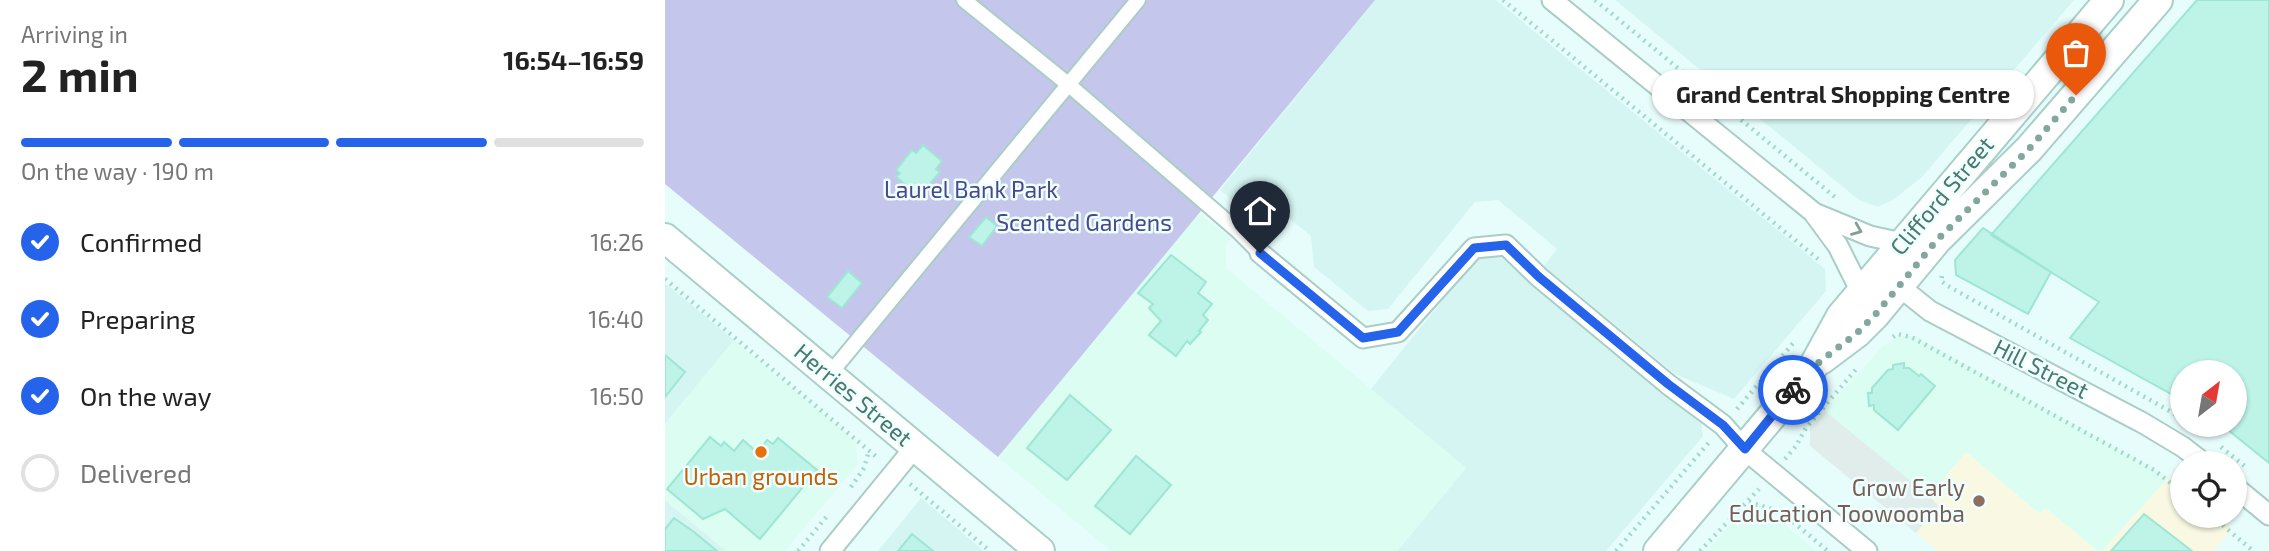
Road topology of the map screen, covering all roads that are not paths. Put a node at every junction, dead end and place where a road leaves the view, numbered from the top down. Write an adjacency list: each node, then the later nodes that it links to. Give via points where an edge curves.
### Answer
1 (964, 0): 6 (street)
2 (1138, 0): 6 (street)
3 (1552, 0): 7 (street)
4 (2109, 0): 9 (main road, Clifford Street)
5 (2158, 0): 11 (main road, Clifford Street, via 2029,149 1937,240)
6 (1069, 85): 10 (street); 14 (street)
7 (1813, 212): 9 (street, one-way to 9, via 1870,236); 12 (street, via 1838,246)
8 (665, 238): 14 (main road, Herries Street)
9 (1902, 243): 11 (main road, Clifford Street)
10 (1260, 253): 16 (street, via 1363,338 1398,332 1474,248 1506,245 1539,277 1723,425)
11 (1889, 278): 12 (main road, Clifford Street); 13 (main road, Clifford Street, via 1857,333); 17 (street, Hill Street, via 1930,311)
12 (1861, 292): 13 (main road, Clifford Street, via 1841,316)
13 (1813, 367): 16 (main road, Clifford Street)
14 (829, 375): 15 (main road, Herries Street)
15 (915, 447): 20 (street); 21 (main road, Herries Street)
16 (1745, 449): 22 (main road, Clifford Street); 23 (street)
17 (2188, 451)
18 (2247, 497): 19 (street)
19 (2269, 515)
20 (830, 551)
21 (1040, 551)
22 (1658, 551)
23 (1867, 551)

